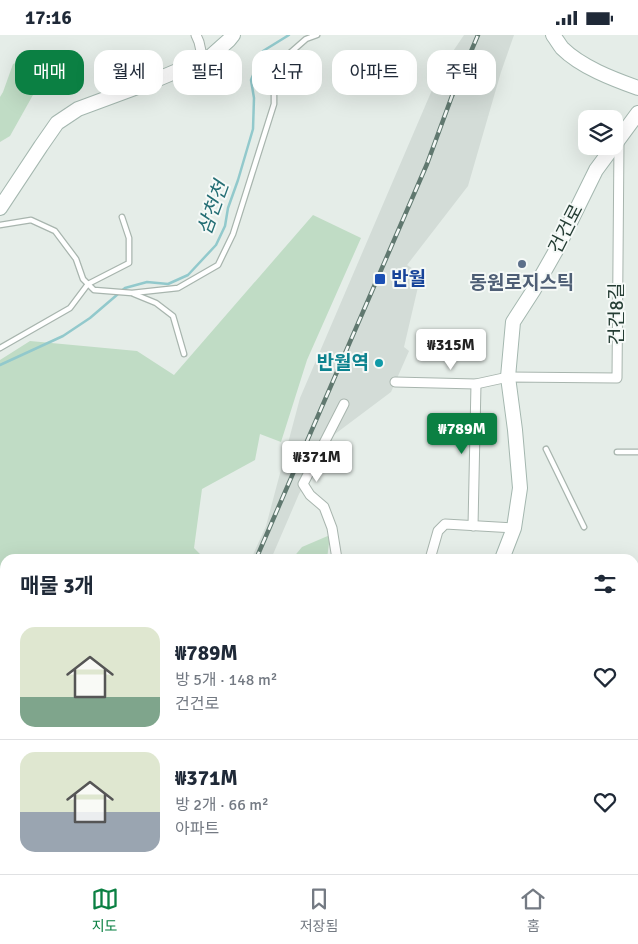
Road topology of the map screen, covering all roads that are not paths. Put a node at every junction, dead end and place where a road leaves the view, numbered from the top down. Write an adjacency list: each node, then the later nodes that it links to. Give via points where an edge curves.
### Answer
1 (196, 35): 5 (street)
2 (233, 35): 6 (street)
3 (317, 35): 17 (lane, via 306,39 274,67 274,104 233,234 218,265 178,288)
4 (553, 35): 8 (street, via 584,65)
5 (201, 50)
6 (218, 50)
7 (173, 73): 13 (street, via 78,109 57,123)
8 (638, 88)
9 (638, 113): 10 (street, 건건로)
10 (623, 135)
11 (608, 155): 20 (street, 건건로, via 596,170 558,247 513,323)
12 (619, 155): 20 (street, 건건8길, via 617,378)
13 (0, 208)
14 (122, 217): 16 (lane, via 129,238 129,263)
15 (0, 225): 16 (lane, via 31,220 55,231 76,259)
16 (88, 284): 17 (lane, via 94,290); 18 (lane, via 70,308)
17 (132, 293): 19 (lane, via 156,303 173,316)
18 (0, 348)
19 (184, 354)
20 (508, 377): 22 (street); 29 (street, 건건로, via 520,488)
21 (395, 382): 22 (street)
22 (476, 384): 27 (street)
23 (344, 404): 30 (street, via 304,485 324,507)
24 (546, 449): 28 (lane)
25 (617, 452): 26 (lane)
26 (638, 452)
27 (473, 526): 29 (street); 31 (street, via 445,524 438,531)
28 (584, 527)
29 (514, 528): 32 (street, 건건로)
30 (336, 554)
31 (431, 554)
32 (504, 554)

